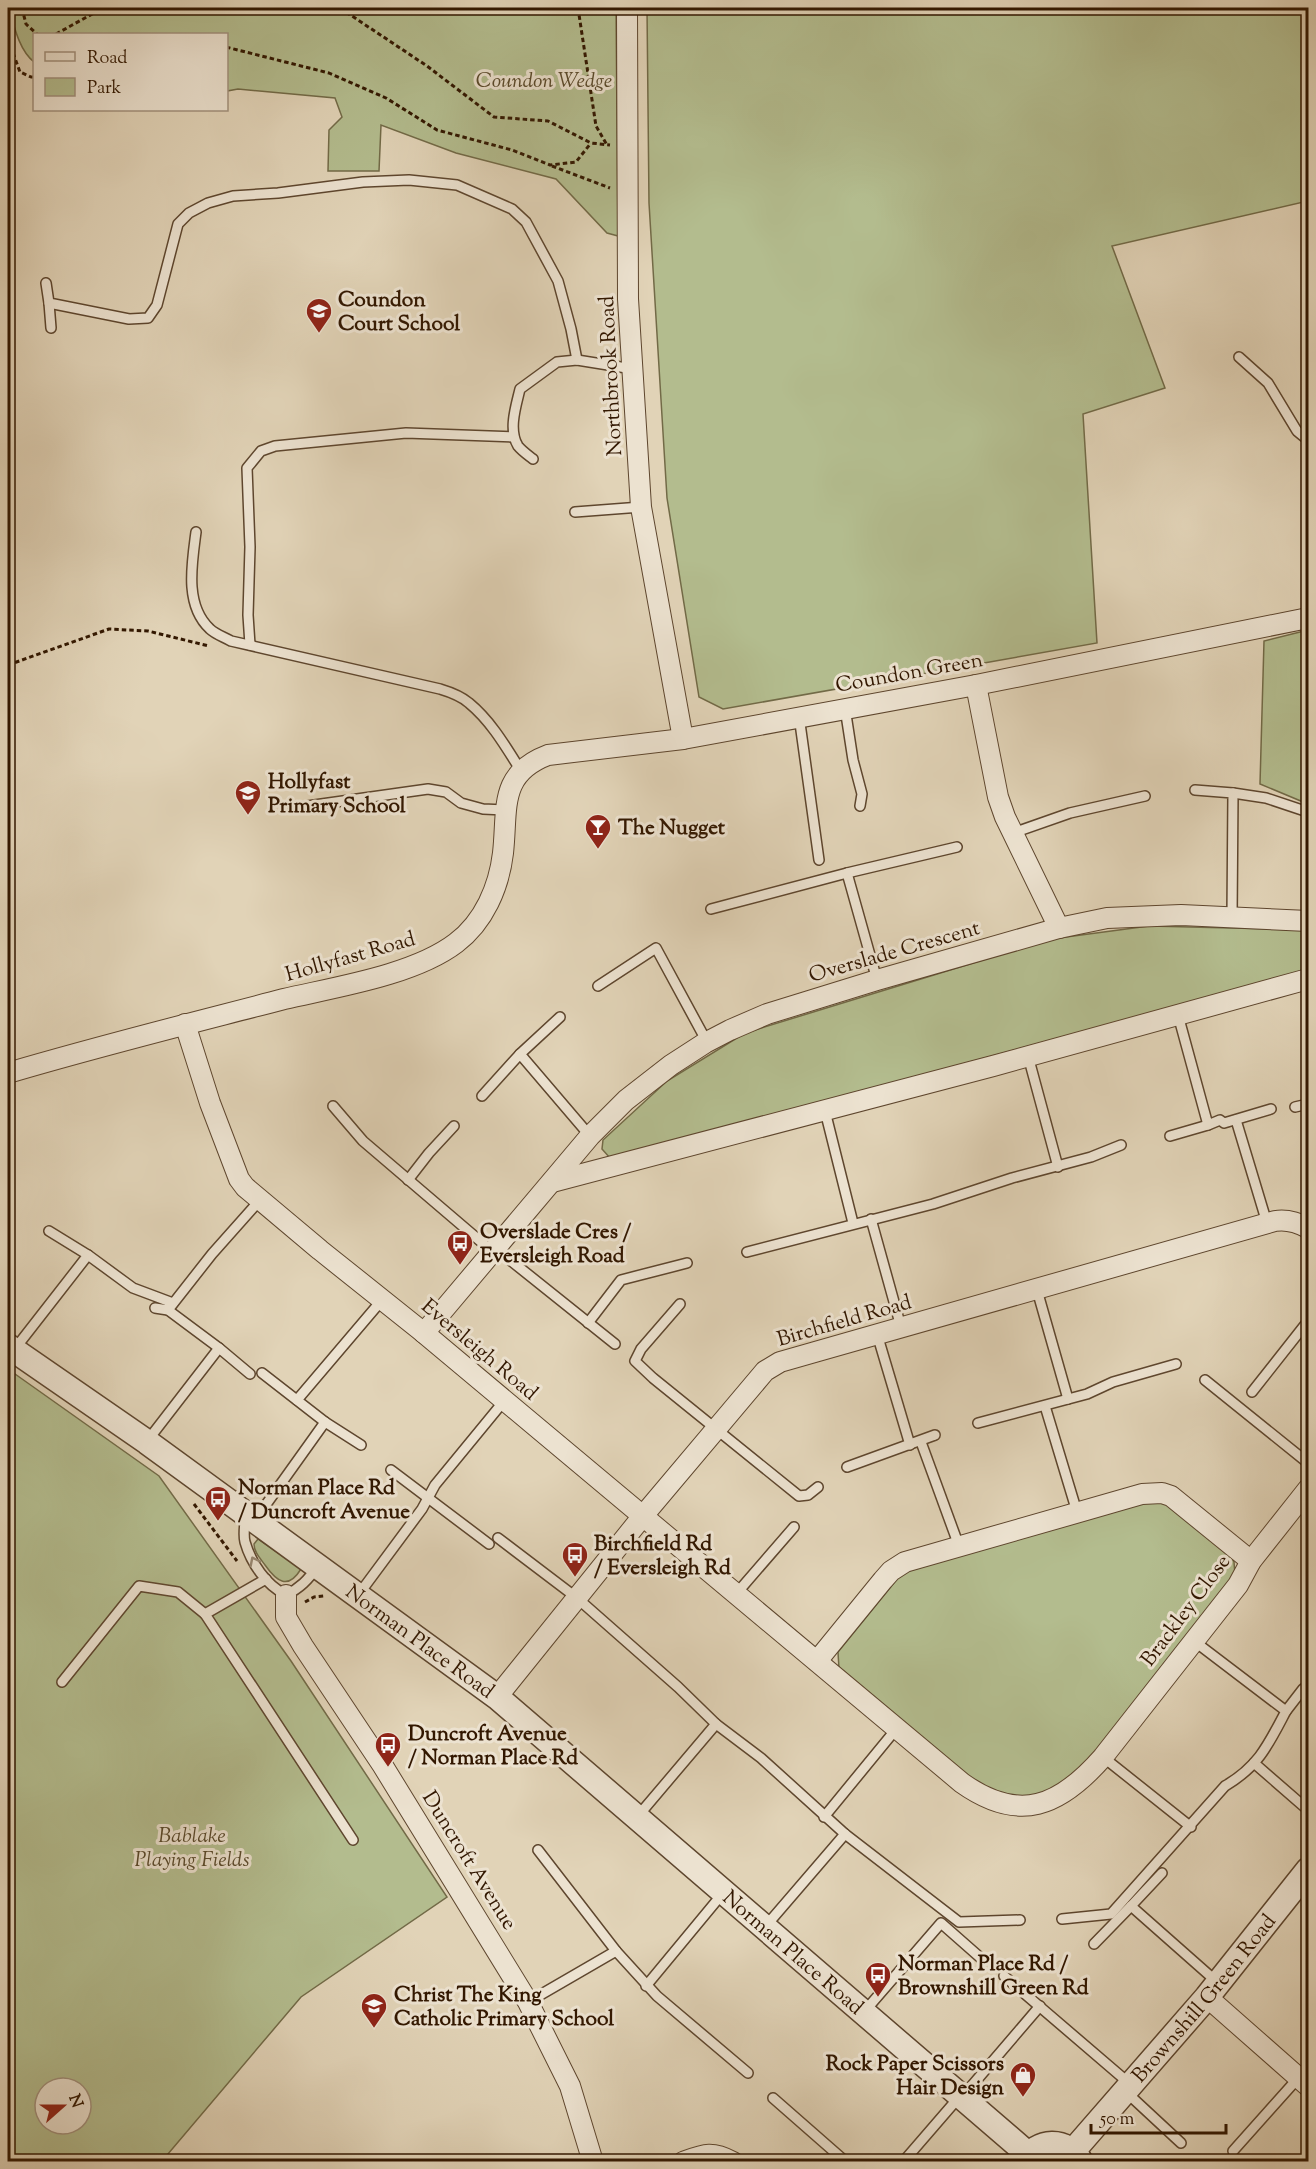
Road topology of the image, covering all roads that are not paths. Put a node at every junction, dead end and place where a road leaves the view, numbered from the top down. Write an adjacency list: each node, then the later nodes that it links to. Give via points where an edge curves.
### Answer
1 (627, 8): 7 (street, Northbrook Road, via 617,145 627,188)
2 (46, 283): 3 (lane)
3 (49, 303): 4 (lane); 6 (lane, via 129,319 148,318 156,305 178,224 208,203 233,196 363,182 457,184 512,209 525,222 558,281)
4 (51, 328)
5 (1239, 357): 9 (lane, via 1268,383 1297,432)
6 (577, 360): 7 (lane); 8 (lane, via 557,362 520,388 514,412)
7 (633, 369): 11 (street, Northbrook Road)
8 (514, 437): 10 (lane, via 519,448); 15 (lane, via 406,433 275,446 261,451 247,468)
9 (1308, 440)
10 (533, 459)
11 (641, 507): 12 (lane); 19 (street, Northbrook Road)
12 (575, 512)
13 (196, 532): 15 (lane, via 190,578 197,610 210,629)
14 (1308, 618): 16 (street, Coundon Green)
15 (248, 645): 20 (lane, via 455,694 469,703 501,739)
16 (976, 685): 17 (street, Coundon Green); 28 (street, via 998,797)
17 (845, 708): 18 (street, Coundon Green); 24 (lane, via 862,794)
18 (799, 716): 19 (street, Coundon Green); 30 (lane)
19 (683, 739): 20 (street, Coundon Green, via 548,754)
20 (521, 771): 26 (street, Hollyfast Road, via 512,782)
21 (1196, 790): 22 (lane)
22 (1233, 793): 27 (lane, via 1266,798); 33 (lane)
23 (1145, 796): 28 (lane, via 1070,813)
24 (860, 806)
25 (292, 808): 26 (lane, via 428,789 446,792 461,803 483,809)
26 (505, 810): 41 (street, Hollyfast Road, via 497,884 474,927 458,943 394,972)
27 (1308, 812)
28 (1012, 833): 35 (street)
29 (957, 847): 31 (lane)
30 (819, 860)
31 (847, 873): 32 (lane); 37 (lane)
32 (711, 909)
33 (1232, 916): 34 (street, Overslade Crescent); 35 (street, Overslade Crescent, via 1107,918)
34 (1308, 921)
35 (1059, 928): 37 (street, Overslade Crescent)
36 (1308, 979): 39 (street)
37 (877, 980): 42 (street, Overslade Crescent, via 767,1014)
38 (598, 986): 42 (lane, via 656,948)
39 (1178, 1015): 44 (street); 53 (lane)
40 (560, 1017): 43 (lane)
41 (184, 1024): 45 (street, Hollyfast Road); 61 (street, Eversleigh Road, via 239,1179)
42 (707, 1042): 55 (street, Overslade Crescent, via 626,1100)
43 (520, 1054): 46 (lane); 55 (lane)
44 (1028, 1056): 51 (street); 58 (lane)
45 (8, 1073)
46 (482, 1096)
47 (1308, 1104): 49 (lane)
48 (333, 1106): 59 (lane, via 363,1141)
49 (1295, 1107)
50 (1271, 1109): 52 (lane)
51 (825, 1111): 60 (street); 63 (lane)
52 (1236, 1119): 53 (lane); 64 (lane)
53 (1208, 1125): 56 (lane)
54 (454, 1126): 59 (lane)
55 (590, 1136): 60 (street, Overslade Crescent)
56 (1170, 1136)
57 (1121, 1145): 58 (lane)
58 (1058, 1167): 62 (lane)
59 (408, 1180): 67 (lane)
60 (552, 1182): 67 (street, Overslade Crescent)
61 (260, 1200): 72 (street, Eversleigh Road); 74 (lane)
62 (871, 1219): 63 (lane); 78 (lane)
63 (853, 1223): 68 (lane)
64 (1267, 1223): 65 (street, Birchfield Road, via 1285,1220); 71 (street, Birchfield Road)
65 (1308, 1228)
66 (49, 1231): 69 (lane)
67 (494, 1250): 77 (lane); 79 (street, Overslade Crescent)
68 (747, 1252)
69 (88, 1255): 74 (lane, via 134,1288); 82 (lane)
70 (687, 1263): 77 (lane, via 621,1280)
71 (1037, 1290): 78 (street, Birchfield Road); 89 (lane)
72 (382, 1300): 79 (street, Eversleigh Road); 90 (lane)
73 (680, 1304): 95 (lane, via 635,1361)
74 (171, 1306): 75 (lane); 83 (lane)
75 (155, 1308)
76 (1308, 1321): 88 (lane)
77 (588, 1323): 81 (lane)
78 (901, 1327): 80 (street, Birchfield Road)
79 (424, 1332): 91 (street, Eversleigh Road)
80 (877, 1334): 95 (street, Birchfield Road, via 780,1362 765,1371); 100 (lane)
81 (615, 1344)
82 (11, 1348): 97 (street, Norman Place Road)
83 (219, 1348): 86 (lane); 97 (lane)
84 (1176, 1364): 89 (lane)
85 (261, 1373): 90 (lane)
86 (250, 1374)
87 (1205, 1380): 101 (lane)
88 (1252, 1392)
89 (1068, 1399): 92 (lane)
90 (297, 1400): 93 (lane)
91 (504, 1401): 106 (lane); 108 (street, Eversleigh Road)
92 (1045, 1406): 94 (lane); 107 (lane)
93 (325, 1422): 99 (lane); 109 (lane)
94 (978, 1423)
95 (716, 1430): 104 (lane, via 799,1496); 108 (street, Birchfield Road)
96 (935, 1435): 98 (lane)
97 (147, 1442): 109 (street, Norman Place Road)
98 (921, 1442): 100 (lane); 113 (lane)
99 (361, 1445)
100 (910, 1445): 102 (lane)
101 (1308, 1462)
102 (847, 1467)
103 (391, 1470): 106 (lane)
104 (818, 1487)
105 (1308, 1489): 114 (street)
106 (427, 1497): 112 (lane); 119 (lane)
107 (1077, 1512): 113 (street, Brackley Close); 114 (street, Brackley Close, via 1142,1494 1162,1493 1184,1505)
108 (642, 1517): 117 (street, Eversleigh Road); 120 (street, Birchfield Road)
109 (249, 1519): 115 (street, Norman Place Road); 116 (lane, one-way to 109, via 245,1540)
110 (794, 1527): 117 (lane)
111 (498, 1538): 120 (lane)
112 (489, 1544)
113 (959, 1546): 123 (street, Brackley Close, via 905,1562 891,1571)
114 (1251, 1561): 122 (street, Brackley Close, via 1238,1585)
115 (317, 1567): 118 (lane, via 306,1582); 119 (street, Norman Place Road)
116 (266, 1579): 118 (lane); 121 (lane)
117 (736, 1594): 123 (street, Eversleigh Road)
118 (286, 1595): 152 (street, Duncroft Avenue, via 286,1617 303,1646 383,1766)
119 (357, 1596): 126 (street, Norman Place Road)
120 (577, 1598): 126 (street, Birchfield Road); 128 (lane)
121 (205, 1614): 124 (lane, via 178,1592 139,1586); 137 (lane)
122 (1193, 1641): 127 (lane); 130 (street, Brackley Close)
123 (817, 1661): 129 (street, Brackley Close)
124 (62, 1682)
125 (1308, 1686): 127 (lane)
126 (497, 1697): 134 (street, Norman Place Road)
127 (1286, 1711): 131 (lane)
128 (716, 1724): 133 (lane, via 761,1758); 134 (lane)
129 (897, 1728): 130 (street, Brackley Close, via 962,1783 1002,1803 1031,1805 1059,1797 1080,1782); 133 (lane)
130 (1103, 1757): 135 (lane)
131 (1254, 1763): 132 (lane); 135 (lane, via 1225,1786)
132 (1308, 1810)
133 (824, 1817): 136 (lane)
134 (636, 1818): 141 (street, Norman Place Road)
135 (1191, 1827): 143 (lane, via 1111,1914)
136 (845, 1834): 144 (lane, via 959,1922); 145 (lane)
137 (353, 1840)
138 (538, 1850): 147 (lane)
139 (1308, 1870): 151 (street, Brownshill Green Road)
140 (1162, 1873): 142 (lane)
141 (723, 1893): 145 (street, Norman Place Road); 150 (lane)
142 (1131, 1906): 146 (lane); 151 (lane)
143 (1062, 1919)
144 (1020, 1920)
145 (765, 1927): 154 (street, Norman Place Road)
146 (1094, 1944)
147 (616, 1951): 150 (lane); 152 (lane)
148 (983, 1960): 154 (lane, via 942,1923)
149 (1004, 1976): 153 (lane)
150 (646, 1986): 155 (lane)
151 (1213, 1990): 156 (street); 157 (street, Brownshill Green Road)
152 (528, 2002): 164 (street, Duncroft Avenue, via 570,2086)
153 (1040, 2006): 157 (lane); 158 (lane)
154 (864, 2012): 158 (street, Norman Place Road)
155 (748, 2073)
156 (1305, 2077): 161 (lane)
157 (1128, 2088): 160 (lane); 162 (street, Brownshill Green Road)
158 (961, 2096): 163 (street, Norman Place Road); 168 (lane)
159 (773, 2098): 167 (lane)
160 (1181, 2143)
161 (1233, 2151)
162 (1077, 2156): 163 (street, via 1060,2144 1049,2143 1036,2146)
163 (1025, 2158)
164 (592, 2162)
165 (683, 2162): 166 (street, via 706,2154 718,2154)
166 (733, 2162)
167 (846, 2162)
168 (903, 2162)

